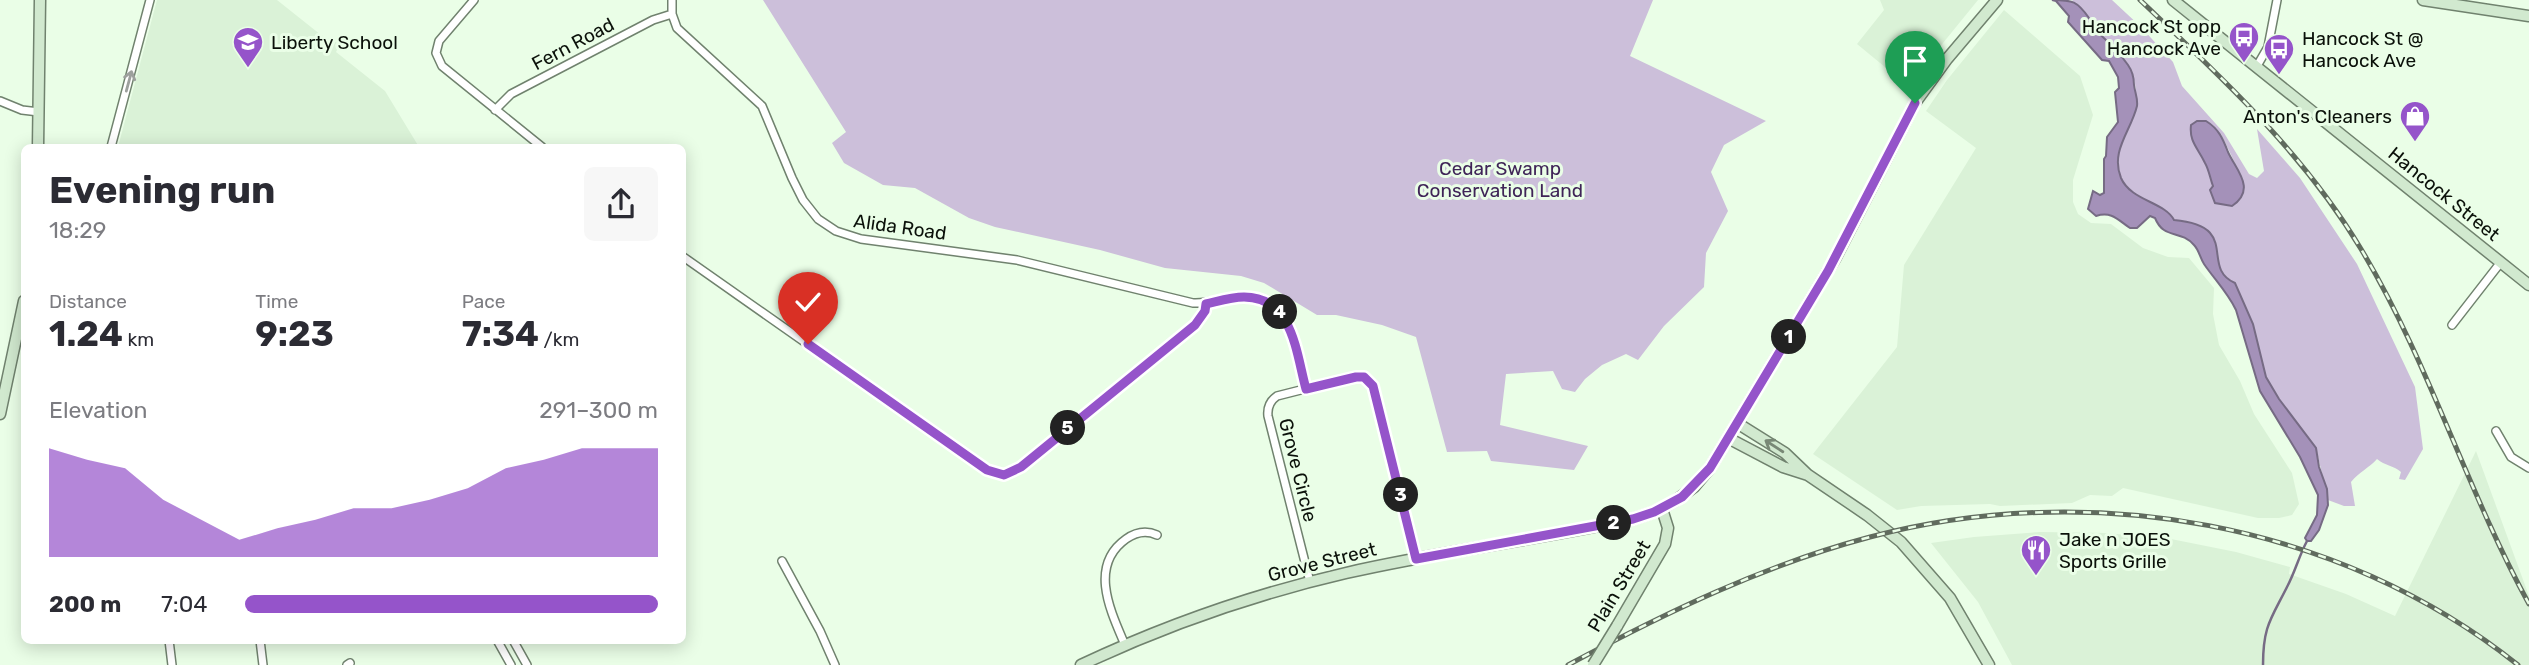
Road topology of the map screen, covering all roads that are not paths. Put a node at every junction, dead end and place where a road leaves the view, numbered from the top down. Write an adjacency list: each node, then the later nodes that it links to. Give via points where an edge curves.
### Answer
1 (40, 0): 14 (main road)
2 (150, 0): 16 (street, one-way to 2)
3 (474, 0): 13 (street, via 442,37 436,53 447,71)
4 (672, 0): 9 (street)
5 (1997, 0): 26 (main road, via 1915,103 1840,250)
6 (2173, 0): 11 (main road, Hancock Street)
7 (2277, 0): 11 (street, via 2268,47)
8 (2423, 0): 10 (main road)
9 (672, 14): 13 (street, Fern Road, via 511,94); 21 (street, Alida Road, via 684,37 762,106 803,200 818,219 836,231 861,239 1017,260)
10 (2529, 16)
11 (2257, 65): 19 (main road, Hancock Street)
12 (0, 101): 14 (street)
13 (495, 110): 17 (street)
14 (38, 112): 15 (main road)
15 (38, 144)
16 (112, 144)
17 (538, 144)
18 (686, 259): 21 (street, via 998,475 1021,467 1188,331 1203,315)
19 (2501, 262): 20 (main road, Hancock Street); 23 (street)
20 (2529, 285)
21 (1206, 304): 24 (street, via 1244,297 1274,306 1287,322)
22 (21, 315): 25 (main road)
23 (2452, 325)
24 (1306, 389): 33 (street, Grove Circle, via 1356,377 1364,377 1373,386); 35 (street, Grove Circle, via 1277,396 1267,412)
25 (0, 414)
26 (1737, 423): 28 (main road); 30 (main road, one-way to 26, via 1789,456)
27 (2496, 431): 29 (street, via 2511,457)
28 (1728, 438): 30 (main road); 31 (main road, via 1699,481)
29 (2529, 468)
30 (1808, 475): 48 (main road, via 1879,523 1915,556 1964,620)
31 (1662, 509): 33 (main road, Grove Street, via 1626,520); 47 (main road, Plain Street, bridge, via 1668,528 1665,544)
32 (1157, 535): 40 (street, via 1143,532 1127,538 1114,550 1106,568 1106,596)
33 (1416, 559): 35 (main road, Grove Street)
34 (782, 561): 45 (street)
35 (1310, 582): 40 (main road, Grove Street, via 1219,609)
36 (169, 644): 41 (street)
37 (260, 644): 42 (street)
38 (499, 644): 43 (street)
39 (515, 644): 44 (street)
40 (1125, 645): 46 (main road, Grove Street)
41 (172, 665)
42 (263, 665)
43 (511, 665)
44 (527, 665)
45 (835, 665)
46 (1081, 665)
47 (1593, 665)
48 (1989, 665)

